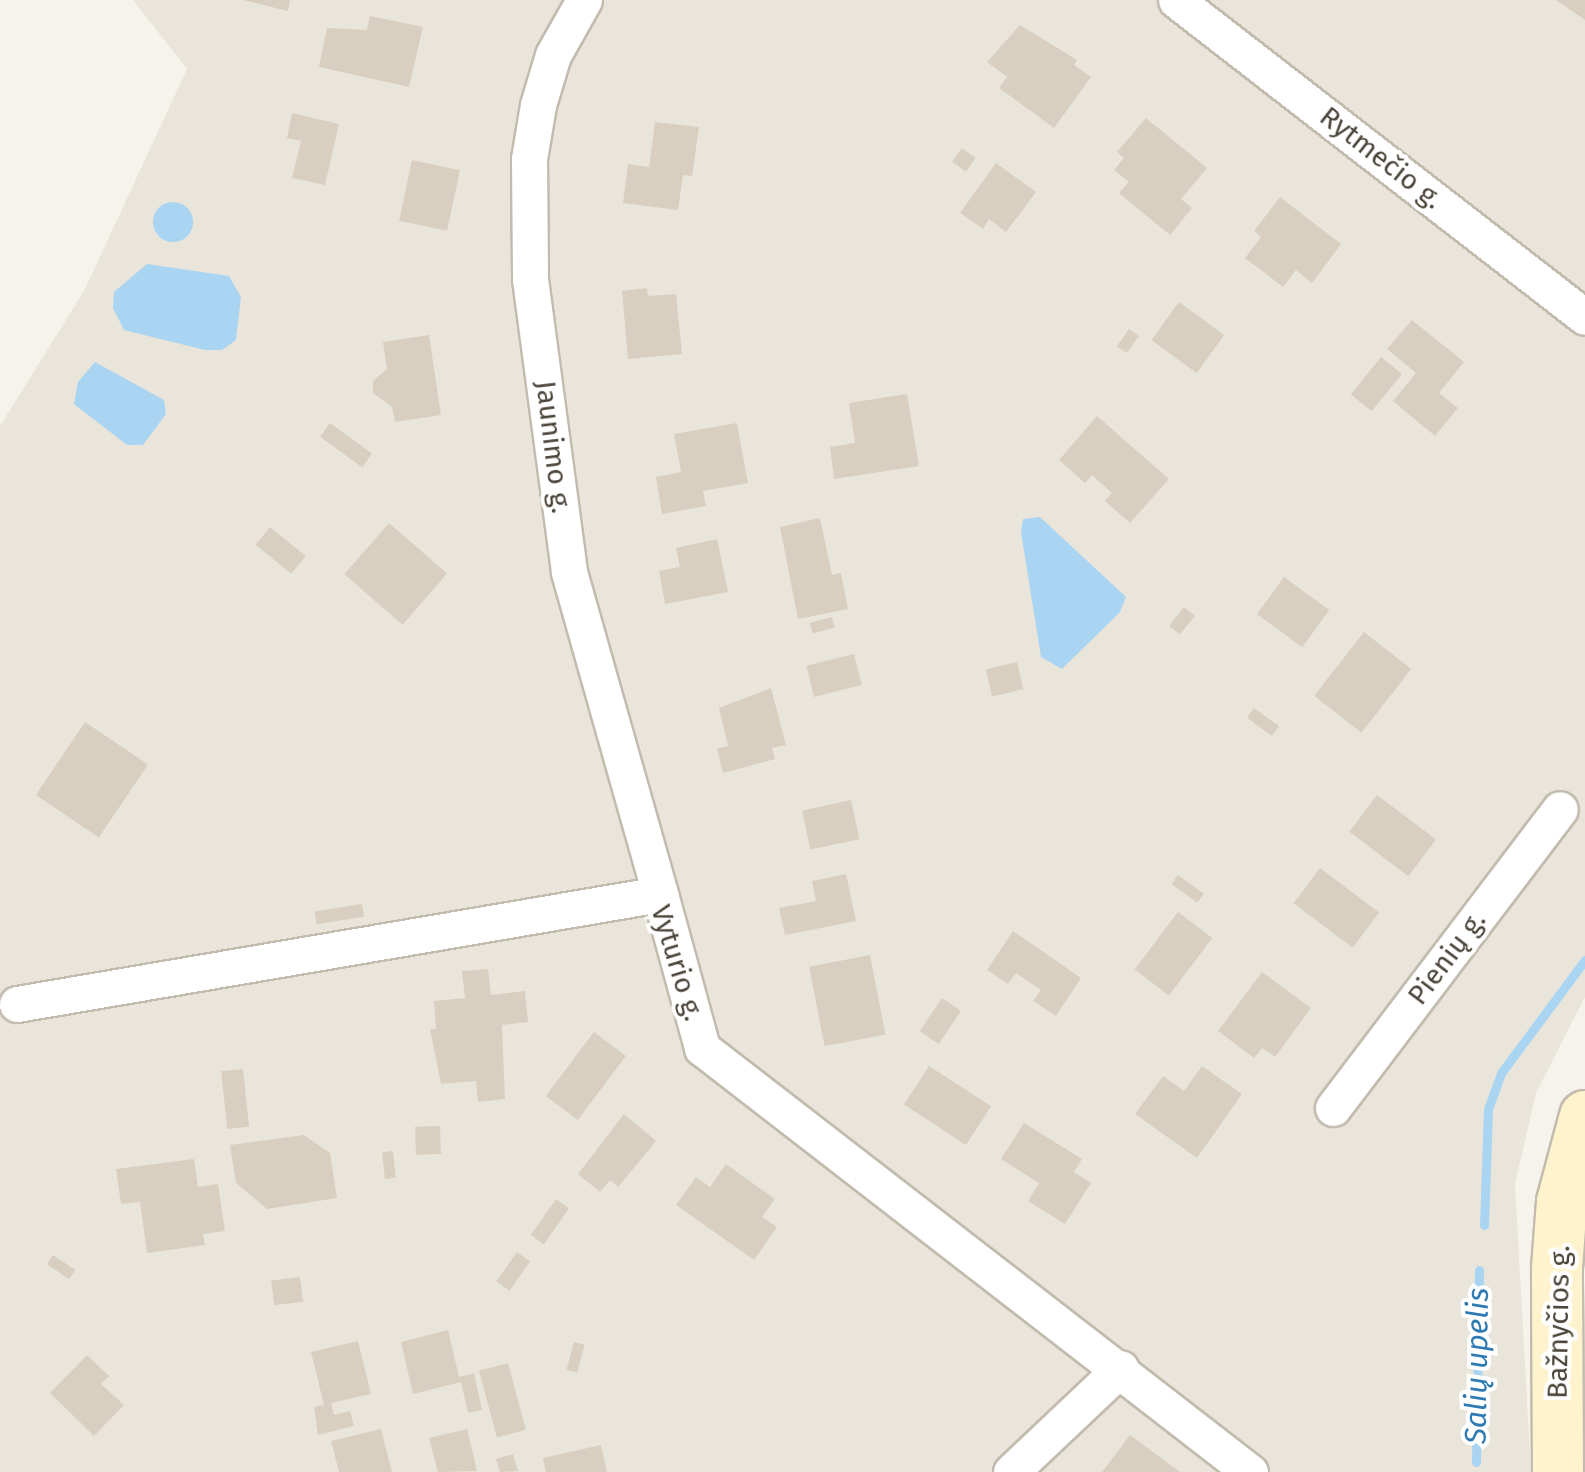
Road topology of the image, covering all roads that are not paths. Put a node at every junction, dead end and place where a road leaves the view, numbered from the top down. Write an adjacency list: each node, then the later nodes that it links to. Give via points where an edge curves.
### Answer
1 (584, 0): 5 (street, Jaunimo g., via 553,55 538,105 528,159 530,278 569,572)
2 (1176, 0): 3 (street, Rytmečio g.)
3 (1585, 317)
4 (1560, 809): 7 (street, Pienių g.)
5 (660, 894): 6 (street, Vyturio g.); 9 (street, Vyturio g., via 702,1048)
6 (17, 1004)
7 (1333, 1108)
8 (1585, 1116): 12 (main road, Bažnyčios g., via 1562,1202)
9 (1121, 1368): 10 (street); 11 (street, Vyturio g.)
10 (1011, 1472)
11 (1250, 1472)
12 (1558, 1472)

